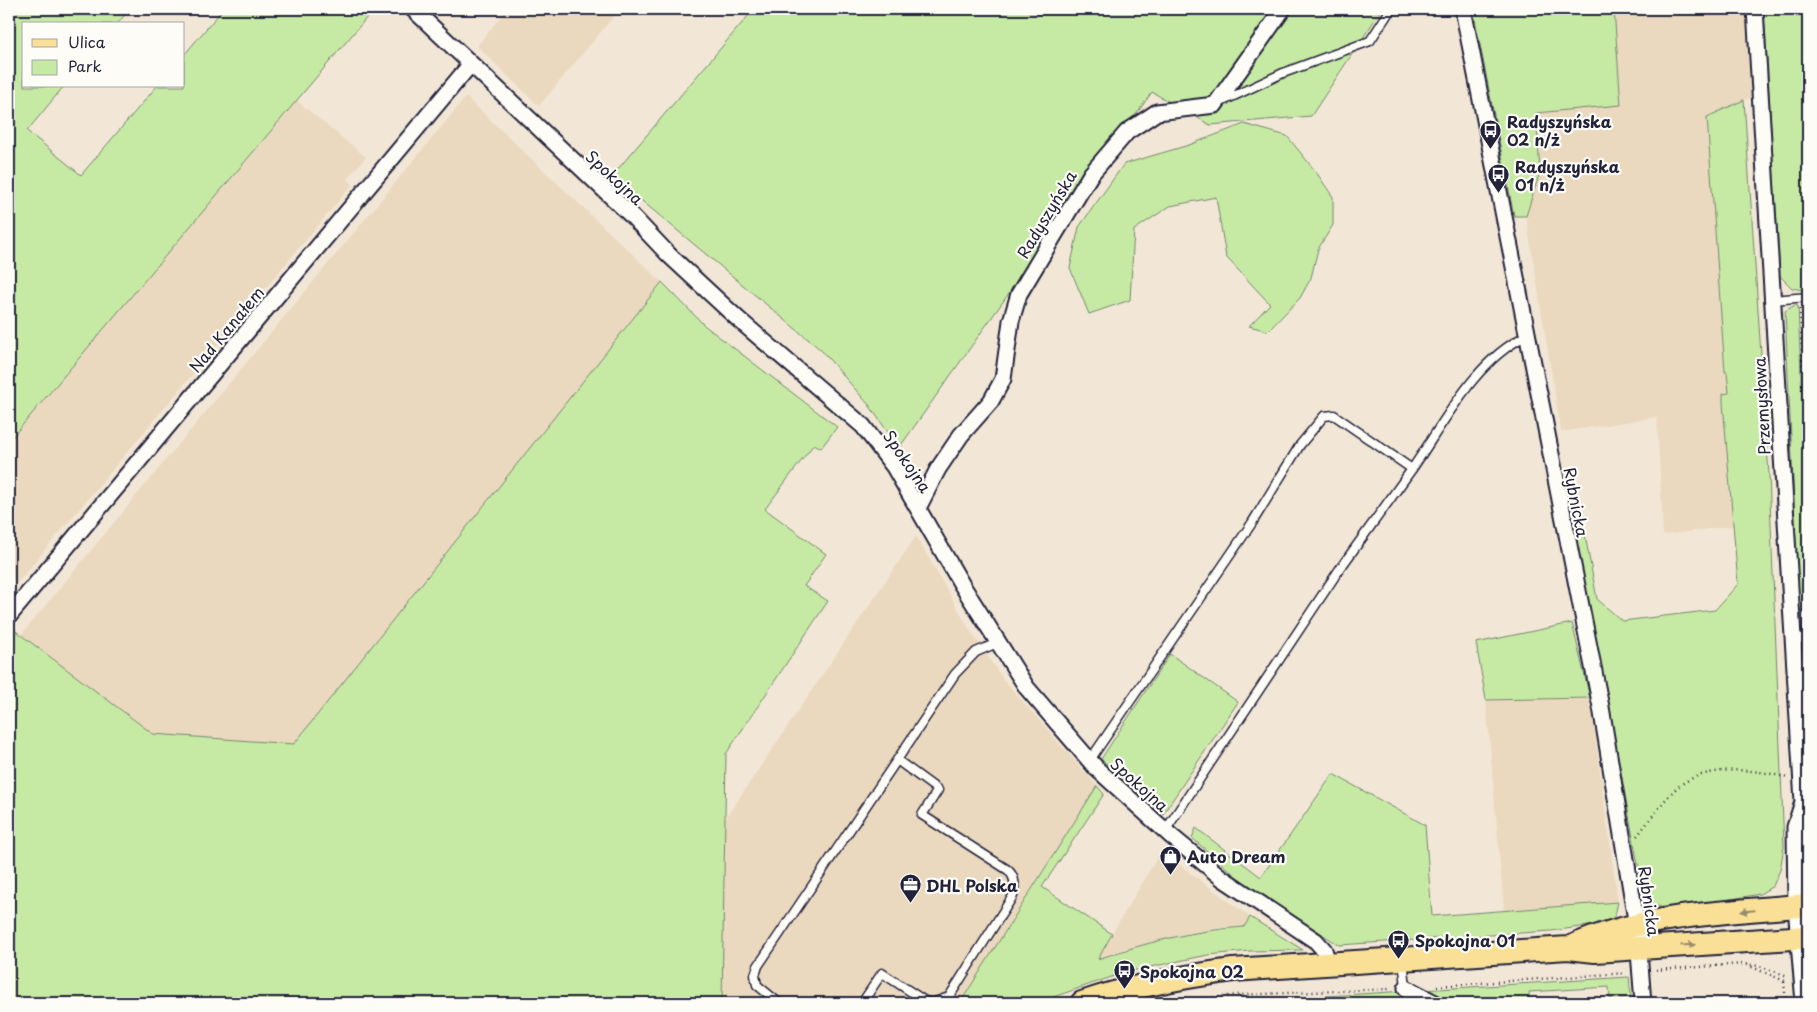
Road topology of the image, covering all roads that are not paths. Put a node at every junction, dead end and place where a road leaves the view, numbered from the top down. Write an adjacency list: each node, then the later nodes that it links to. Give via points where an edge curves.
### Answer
1 (413, 9): 6 (street, Spokojna)
2 (1282, 9): 7 (street)
3 (1391, 9): 7 (lane, via 1370,42 1283,73)
4 (1463, 9): 10 (street, Rybnicka)
5 (1755, 9): 9 (street, Przemysłowa)
6 (470, 65): 12 (street, Spokojna, via 732,313 863,426 894,467); 13 (street, Nad Kanałem)
7 (1215, 105): 12 (street, Radyszyńska, via 1157,112 1127,132 1091,174 1019,294 1011,321 1003,379 991,401 960,434)
8 (1806, 298): 9 (lane)
9 (1772, 300): 16 (street, Przemysłowa)
10 (1526, 336): 11 (lane, via 1511,343 1487,363); 22 (street, Rybnicka, via 1601,707)
11 (1412, 469): 18 (lane, via 1334,415 1324,416 1300,445 1252,523); 20 (lane, via 1339,570)
12 (918, 508): 15 (street, Spokojna)
13 (9, 616)
14 (1808, 632): 16 (lane)
15 (997, 643): 17 (lane, via 976,652 961,667); 18 (street, Spokojna, via 1027,688)
16 (1792, 646): 19 (street, Przemysłowa)
17 (897, 760): 27 (lane, via 758,966 755,975 757,985); 28 (lane, via 938,790 922,815 1008,870 1014,876 1015,887 1013,896 949,997 925,1001 882,973)
18 (1090, 760): 20 (street, Spokojna)
19 (1805, 808): 21 (street, Przemysłowa, via 1795,827)
20 (1165, 831): 25 (street, Spokojna, via 1222,878 1316,941 1324,950)
21 (1802, 906): 22 (main road, one-way to 22, via 1685,916); 23 (street, Przemysłowa)
22 (1638, 937): 23 (main road, one-way to 23); 24 (main road, via 1595,951 1568,948); 31 (street, Rybnicka)
23 (1803, 937): 32 (street, Przemysłowa, via 1801,979)
24 (1402, 959): 25 (main road); 26 (lane)
25 (1328, 963): 29 (main road, via 1184,976)
26 (1407, 996): 30 (street)
27 (779, 1003)
28 (862, 1003)
29 (1082, 1003)
30 (1435, 1003)
31 (1643, 1003)
32 (1804, 1003)

